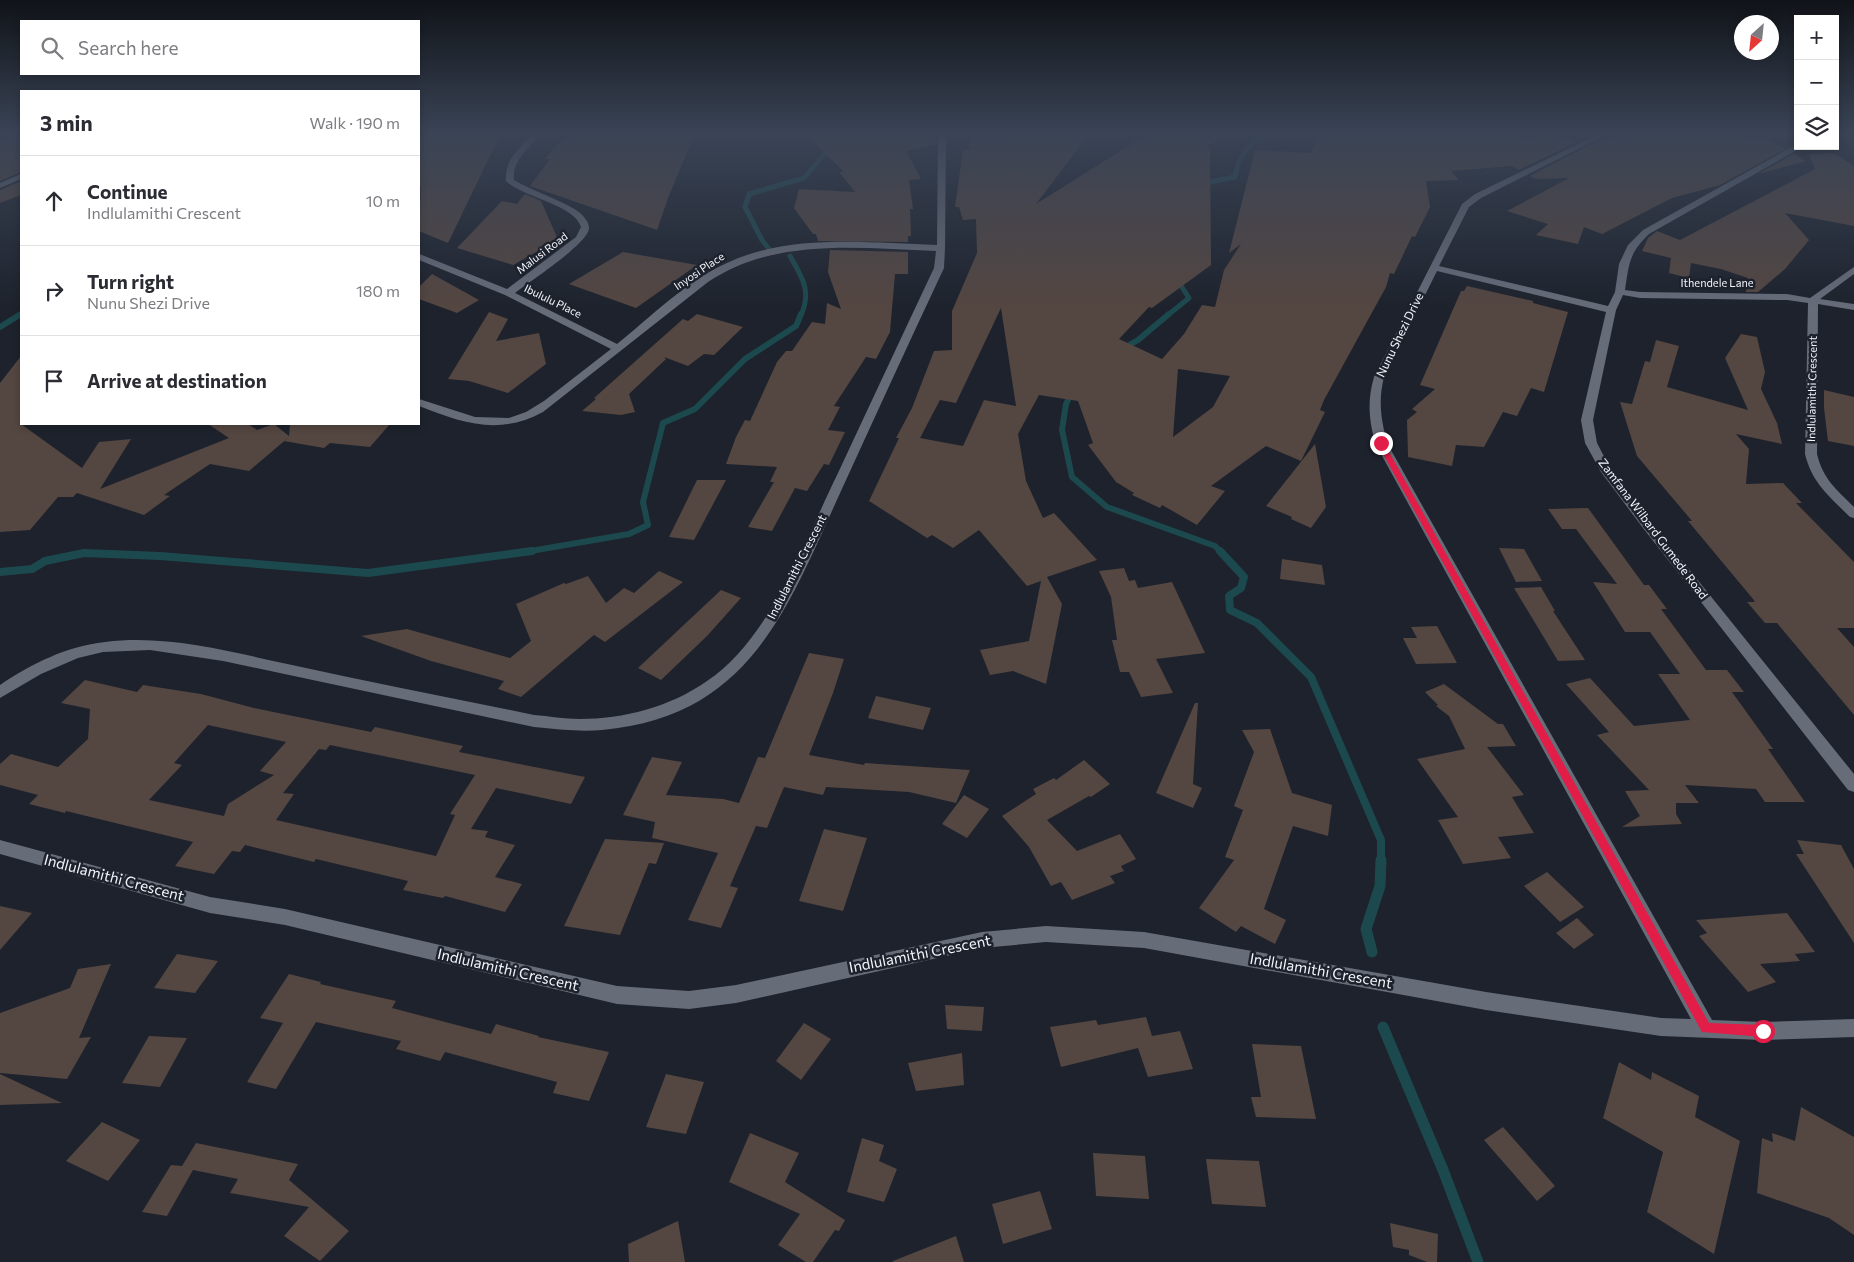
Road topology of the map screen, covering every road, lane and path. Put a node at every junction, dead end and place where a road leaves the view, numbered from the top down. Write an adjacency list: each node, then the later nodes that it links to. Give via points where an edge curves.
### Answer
1 (528, 192): 9 (street, Malusi Road, via 578,216 584,222 585,230 572,246)
2 (941, 192): 5 (street, Indlulamithi Crescent)
3 (1486, 192): 7 (street, Nunu Shezi Drive, via 1465,206)
4 (1718, 192): 10 (street, Zamfana Wilbard Gumede Road, via 1646,232 1632,245 1624,264)
5 (941, 248): 14 (street, Inyosi Place, via 811,246 743,259 694,288); 17 (street, Indlulamithi Crescent, via 939,268 924,303 788,591 745,656 720,680 668,709 625,721 580,725 534,721 208,653 144,645 103,647 68,656 43,666)
6 (420, 257): 9 (street, Ibululu Place)
7 (1434, 268): 13 (street); 20 (street, Nunu Shezi Drive, via 1379,377 1373,396 1381,443)
8 (1854, 270): 11 (street)
9 (508, 292): 14 (street, Ibululu Place)
10 (1620, 292): 11 (street, Ithendele Lane); 13 (street, Zamfana Wilbard Gumede Road)
11 (1813, 300): 12 (street, Ithendele Lane); 16 (street, Indlulamithi Crescent, via 1811,454 1814,470)
12 (1854, 307)
13 (1612, 310): 18 (street, Zamfana Wilbard Gumede Road, via 1587,420 1591,443 1605,469 1647,525)
14 (618, 348): 15 (street, Inyosi Place, via 541,410 509,421 476,420)
15 (420, 402)
16 (1854, 514)
17 (0, 692)
18 (1854, 785)
19 (0, 847): 20 (street, Indlulamithi Crescent, via 210,905 285,918 617,995 689,1000 736,994 963,944 1046,934 1144,940 1486,1001 1661,1027)
20 (1706, 1028): 21 (street, Indlulamithi Crescent, via 1763,1031)
21 (1854, 1028)

